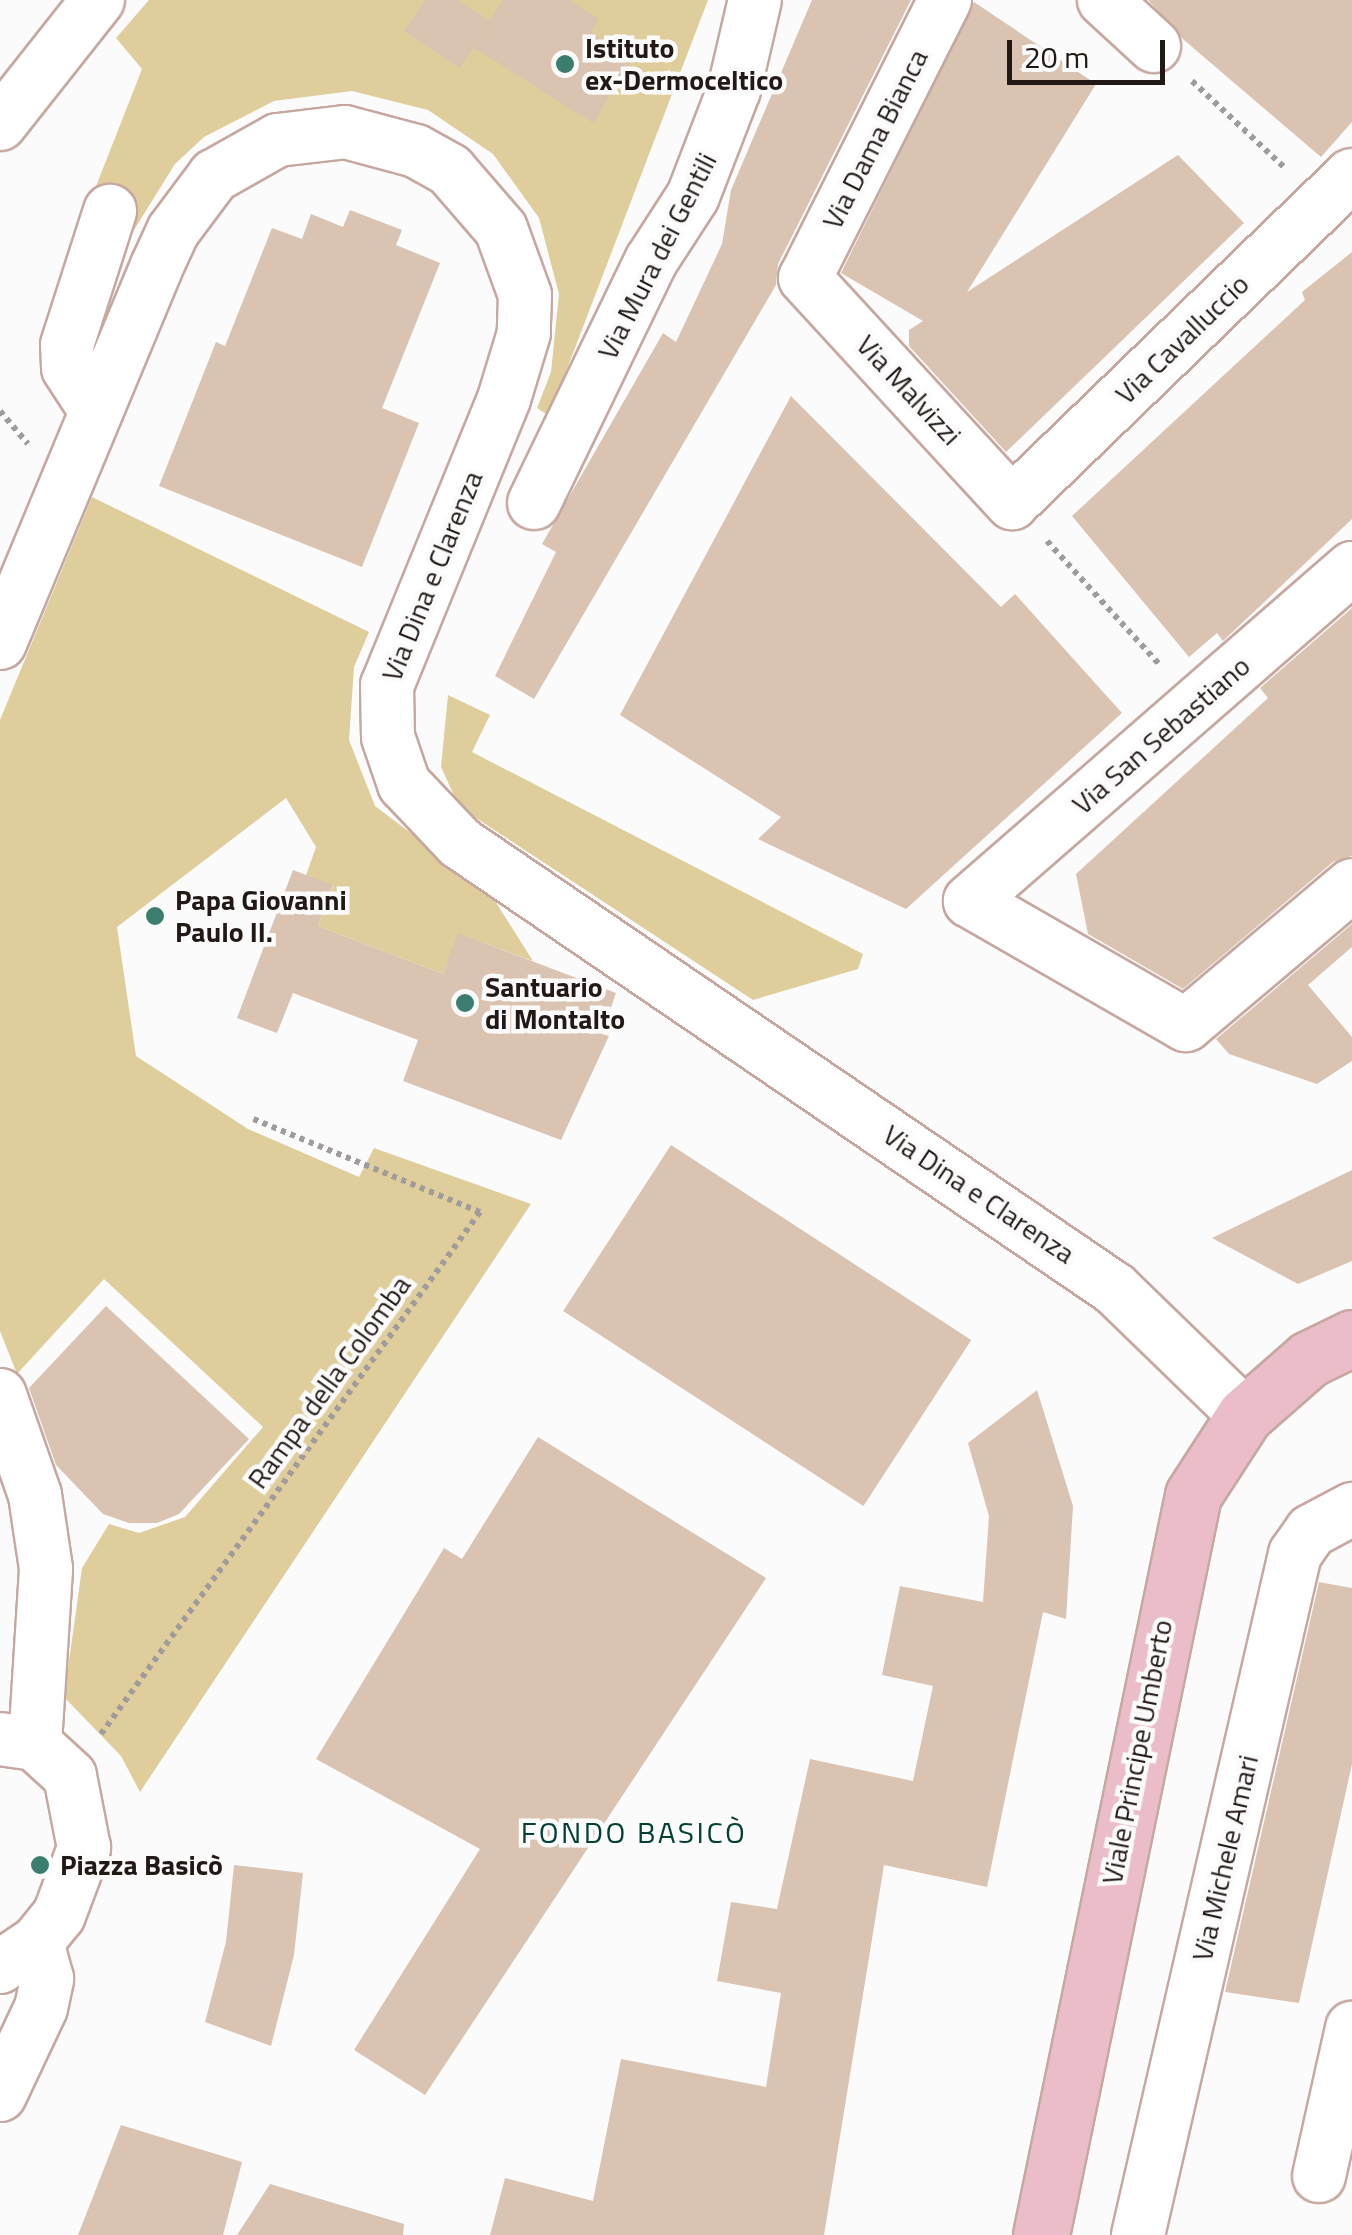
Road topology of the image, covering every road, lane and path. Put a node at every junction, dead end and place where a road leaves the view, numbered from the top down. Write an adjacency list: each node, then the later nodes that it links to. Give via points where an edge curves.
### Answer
1 (98, 0): 6 (street)
2 (755, 0): 11 (street, Via Mura dei Gentili, via 734,90 693,196 651,261)
3 (944, 0): 9 (street, Via Dama Bianca)
4 (1104, 0): 5 (street)
5 (1154, 46): 7 (path)
6 (0, 124)
7 (1337, 189): 12 (street, Via Cavalluccio)
8 (110, 210): 10 (street, via 67,345 68,368)
9 (805, 278): 12 (street, Via Malvizzi)
10 (96, 411): 14 (street, Via Dina e Clarenza); 20 (street, Via Dina e Clarenza, via 173,231 214,176 243,155 278,140 346,132 384,139 450,170 501,229 525,295 524,334 504,400 387,685 388,737 404,784 460,843 1103,1280)
11 (534, 503)
12 (1012, 503): 15 (path)
13 (1352, 568): 15 (street, Via San Sebastiano)
14 (0, 644)
15 (1196, 704): 16 (street, Via San Sebastiano, via 970,901 1186,1024)
16 (1352, 886)
17 (253, 1119): 22 (path, Rampa della Colomba, via 480,1212)
18 (1352, 1338): 20 (main road, Viale Principe Umberto, via 1308,1358)
19 (0, 1395): 22 (street, via 35,1495 46,1569)
20 (1245, 1415): 27 (main road, Viale Principe Umberto, via 1201,1479 1178,1546)
21 (1352, 1509): 28 (street, Via Michele Amari, via 1311,1531 1295,1554)
22 (35, 1753): 23 (street, via 84,1848 76,1882)
23 (18, 1954): 25 (street, via 47,1978 41,2008)
24 (1352, 2028): 26 (street)
25 (0, 2096)
26 (1319, 2176)
27 (1040, 2235)
28 (1138, 2235)

